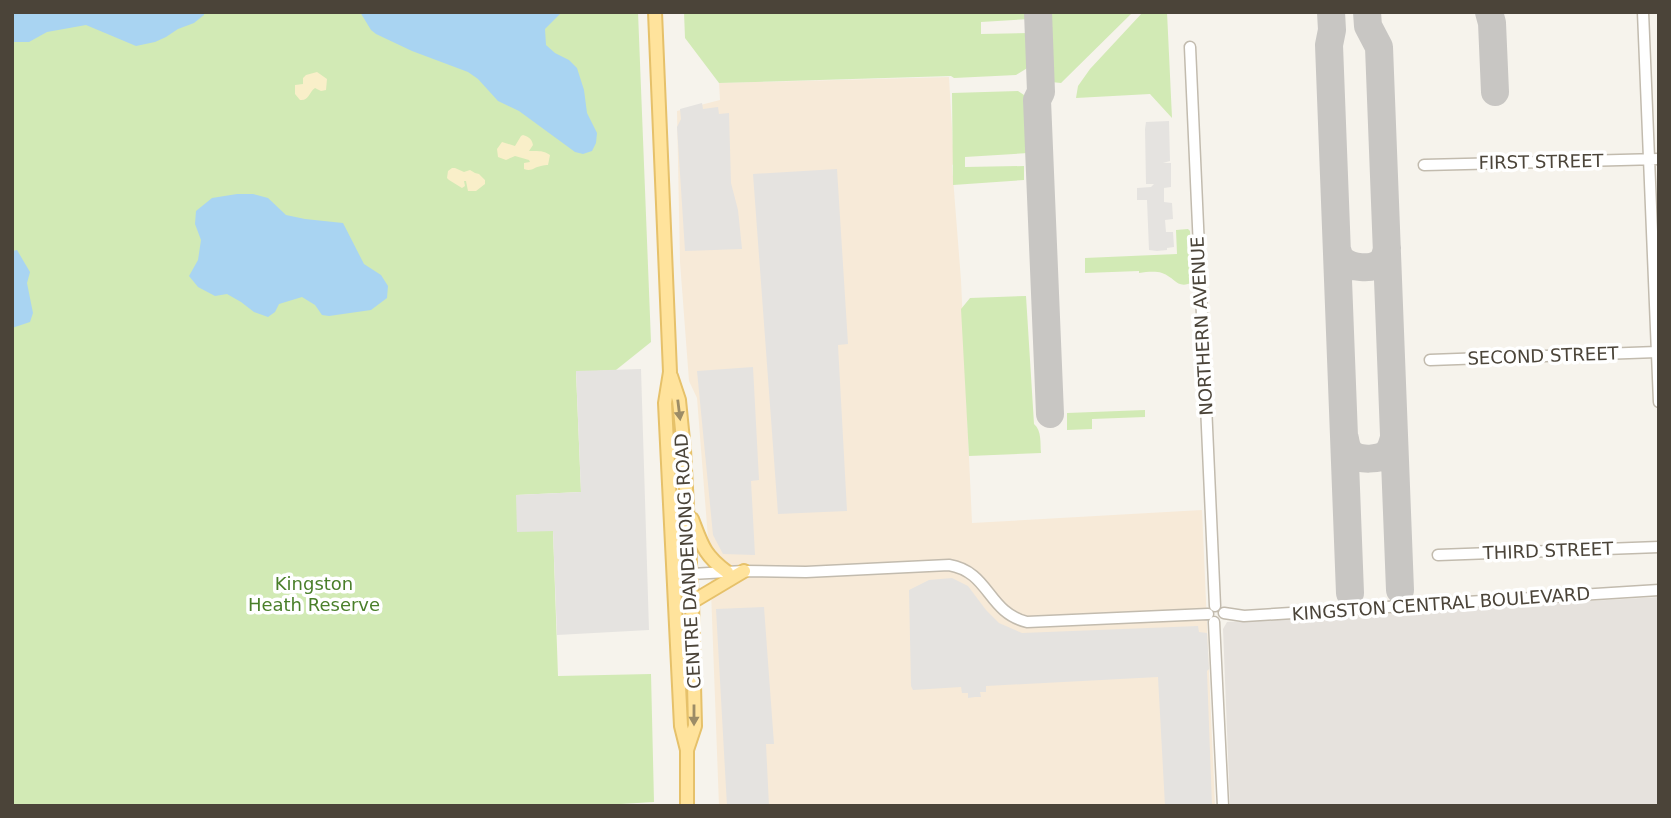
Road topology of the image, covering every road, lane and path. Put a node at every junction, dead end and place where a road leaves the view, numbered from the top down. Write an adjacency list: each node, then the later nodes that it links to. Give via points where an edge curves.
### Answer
1 (655, 12): 8 (main road, CENTRE DANDENONG ROAD)
2 (1643, 12): 4 (street)
3 (1189, 47): 19 (street, NORTHERN AVENUE)
4 (1654, 160): 5 (street, FIRST STREET); 6 (street)
5 (1424, 164)
6 (1657, 352): 7 (street, SECOND STREET); 9 (street)
7 (1430, 360)
8 (670, 372): 10 (main road, CENTRE DANDENONG ROAD, one-way to 10, via 679,400); 16 (main road, CENTRE DANDENONG ROAD, via 665,403)
9 (1659, 401)
10 (688, 509): 14 (main road, via 707,554); 15 (main road, CENTRE DANDENONG ROAD)
11 (1659, 547): 12 (street, THIRD STREET)
12 (1438, 555)
13 (744, 571): 14 (street); 18 (main road); 19 (street, via 954,566 975,575 1004,611 1032,623)
14 (727, 572): 15 (street)
15 (691, 574): 16 (street); 18 (main road, CENTRE DANDENONG ROAD)
16 (674, 575): 20 (main road, CENTRE DANDENONG ROAD, via 681,726)
17 (1659, 590): 19 (street, KINGSTON CENTRAL BOULEVARD, via 1244,616 1224,613 1220,607)
18 (692, 603): 20 (main road, CENTRE DANDENONG ROAD, one-way to 20, via 695,726)
19 (1212, 614): 22 (street, NORTHERN AVENUE)
20 (687, 750): 21 (main road, CENTRE DANDENONG ROAD)
21 (687, 806)
22 (1223, 806)

